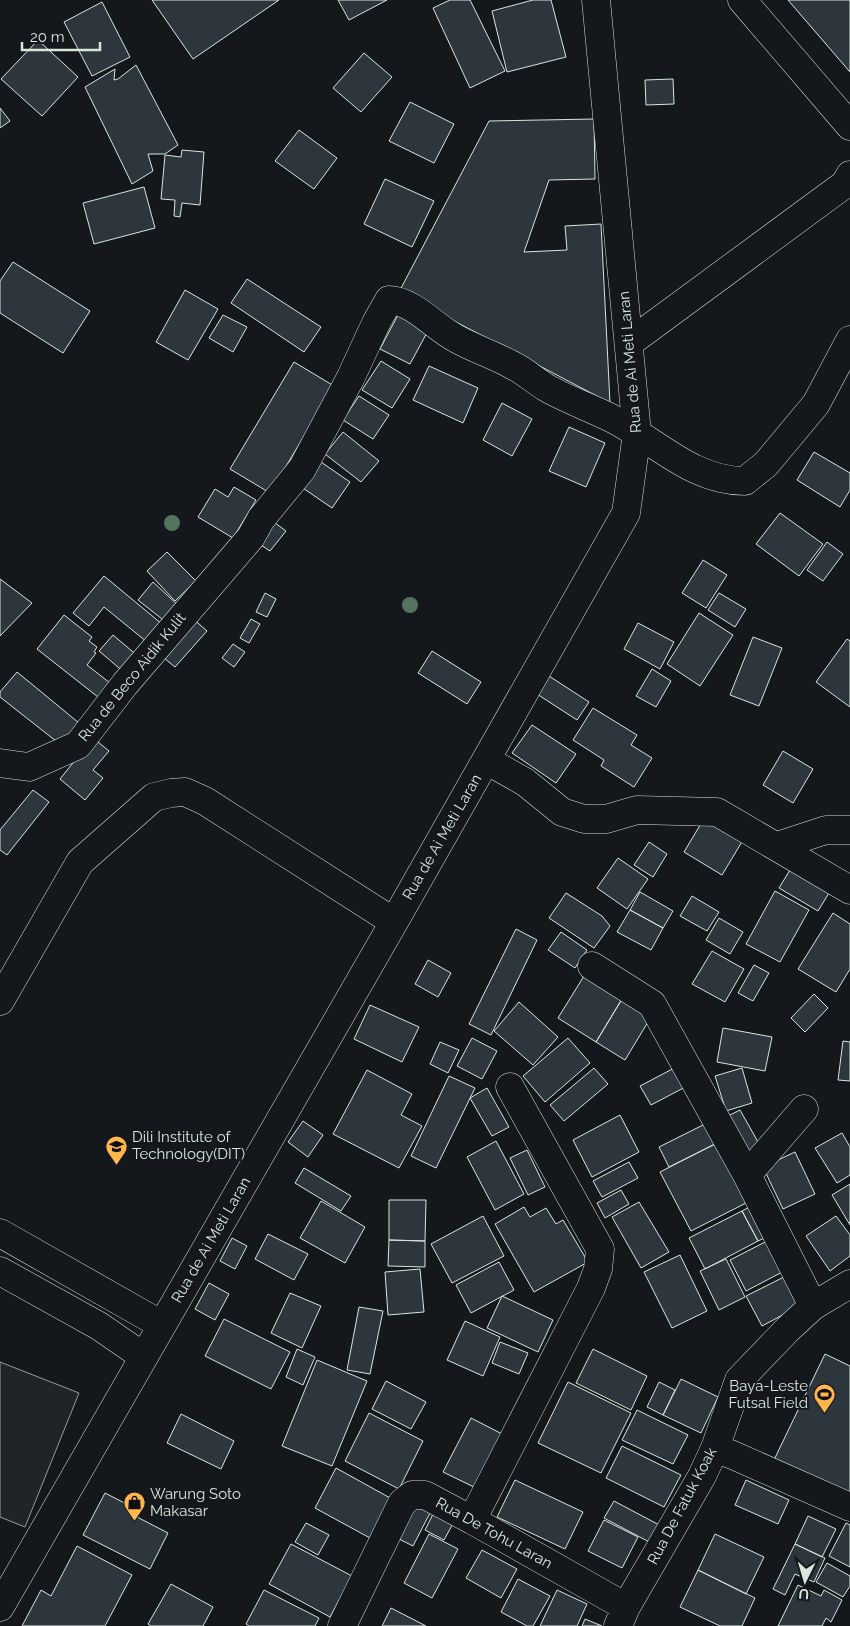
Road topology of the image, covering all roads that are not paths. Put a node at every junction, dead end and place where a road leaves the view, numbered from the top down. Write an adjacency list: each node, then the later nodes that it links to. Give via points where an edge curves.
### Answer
1 (596, 0): 6 (street, Rua de Ai Meti Laran)
2 (742, 0): 3 (street)
3 (850, 126)
4 (850, 175): 6 (street, via 845,184)
5 (850, 340): 7 (street, via 816,404 766,464 745,481 728,481 689,468)
6 (629, 343): 7 (street, Rua de Ai Meti Laran)
7 (637, 433): 8 (street, Rua de Ai Meti Laran, via 626,512); 9 (street, Rua de Beco Aidik Kulit, via 547,388 514,366 456,339 398,300 389,300 302,469 261,519 251,537 124,684 78,745 28,767)
8 (486, 760): 11 (street, via 524,782 562,812 584,819 606,819 637,810 716,812); 13 (street, Rua de Ai Meti Laran)
9 (0, 763)
10 (850, 830): 11 (street, via 826,830)
11 (777, 846): 12 (street)
12 (850, 890)
13 (394, 922): 15 (street, via 205,801 185,792 170,793 154,797 80,862); 23 (street, Rua de Ai Meti Laran)
14 (592, 966): 18 (street, via 652,1004)
15 (0, 1001)
16 (510, 1087): 27 (street, via 600,1249 598,1269 591,1288)
17 (804, 1109): 18 (street)
18 (747, 1176): 22 (street)
19 (0, 1233): 23 (street)
20 (0, 1271): 24 (street, via 99,1326)
21 (850, 1284): 22 (street, Rua De Fatuk Koak)
22 (813, 1306): 25 (street, Rua De Fatuk Koak, via 739,1380)
23 (162, 1325): 24 (street, Rua de Ai Meti Laran)
24 (144, 1357): 28 (street, Rua de Ai Meti Laran)
25 (715, 1448): 26 (street); 29 (street, Rua De Fatuk Koak)
26 (850, 1507)
27 (472, 1520): 29 (street, Rua De Tohu Laran); 30 (street, Rua De Tohu Laran, via 425,1495 412,1495 402,1503)
28 (3, 1597)
29 (622, 1616)
30 (342, 1626)

